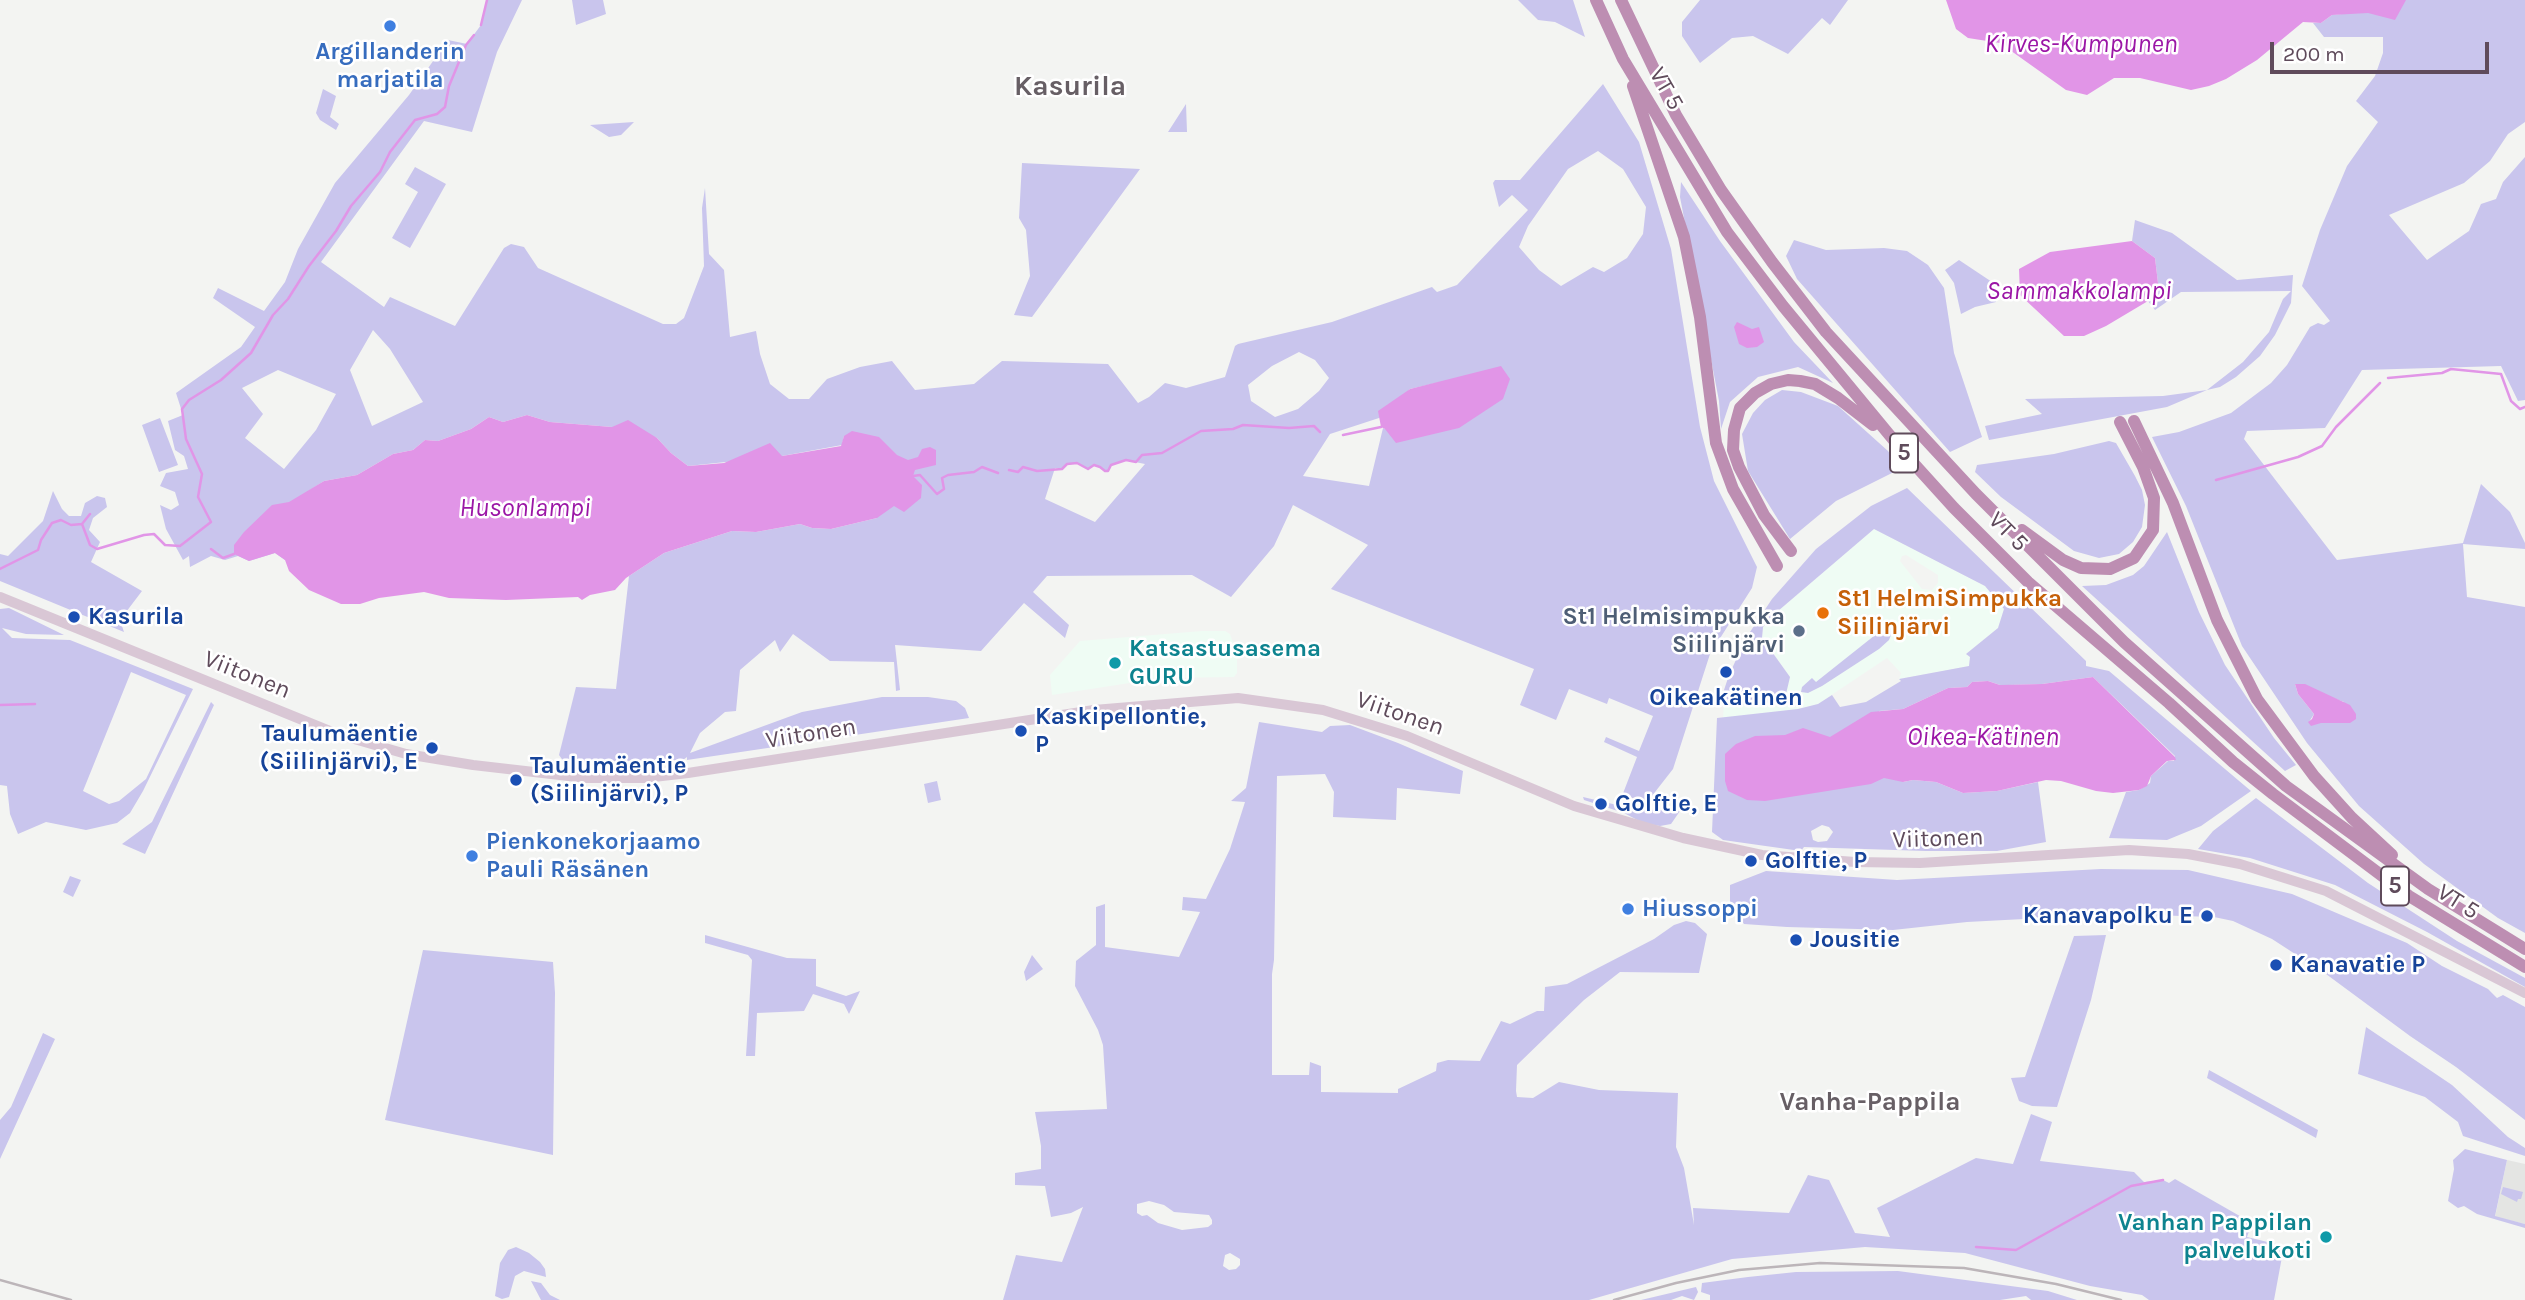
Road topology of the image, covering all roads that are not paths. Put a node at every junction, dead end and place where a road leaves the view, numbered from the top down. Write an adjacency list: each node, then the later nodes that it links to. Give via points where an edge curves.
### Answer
1 (1596, 0): 3 (highway, VT 5 / 5)
2 (1621, 0): 7 (highway, VT 5 / 5, via 1676,115 1772,262 1826,332)
3 (1623, 59): 6 (highway, VT 5 / 5, via 1727,232); 9 (highway, via 1684,237 1700,317 1716,443 1733,489)
4 (2134, 421): 11 (highway, via 2173,503 2208,600 2257,699 2314,776)
5 (2120, 422): 7 (highway, via 2151,485 2155,514 2145,544 2124,564 2095,570 2063,560)
6 (1906, 456): 8 (highway, via 1858,411 1815,384 1788,380 1755,393 1740,408 1734,450 1765,514); 13 (highway, VT 5 / 5, via 2028,582 2258,782 2409,896)
7 (1976, 494): 11 (highway, VT 5 / 5, via 2124,642 2274,775)
8 (1791, 551)
9 (1777, 566)
10 (0, 597): 14 (main road, Viitonen, via 337,734 406,754 586,778 645,778 1094,710 1238,698 1323,710 1407,736 1574,806 1762,855 1920,863 2129,850 2240,864 2326,891)
11 (2428, 889): 12 (highway, VT 5 / 5)
12 (2525, 948)
13 (2525, 967)
14 (2525, 993)

